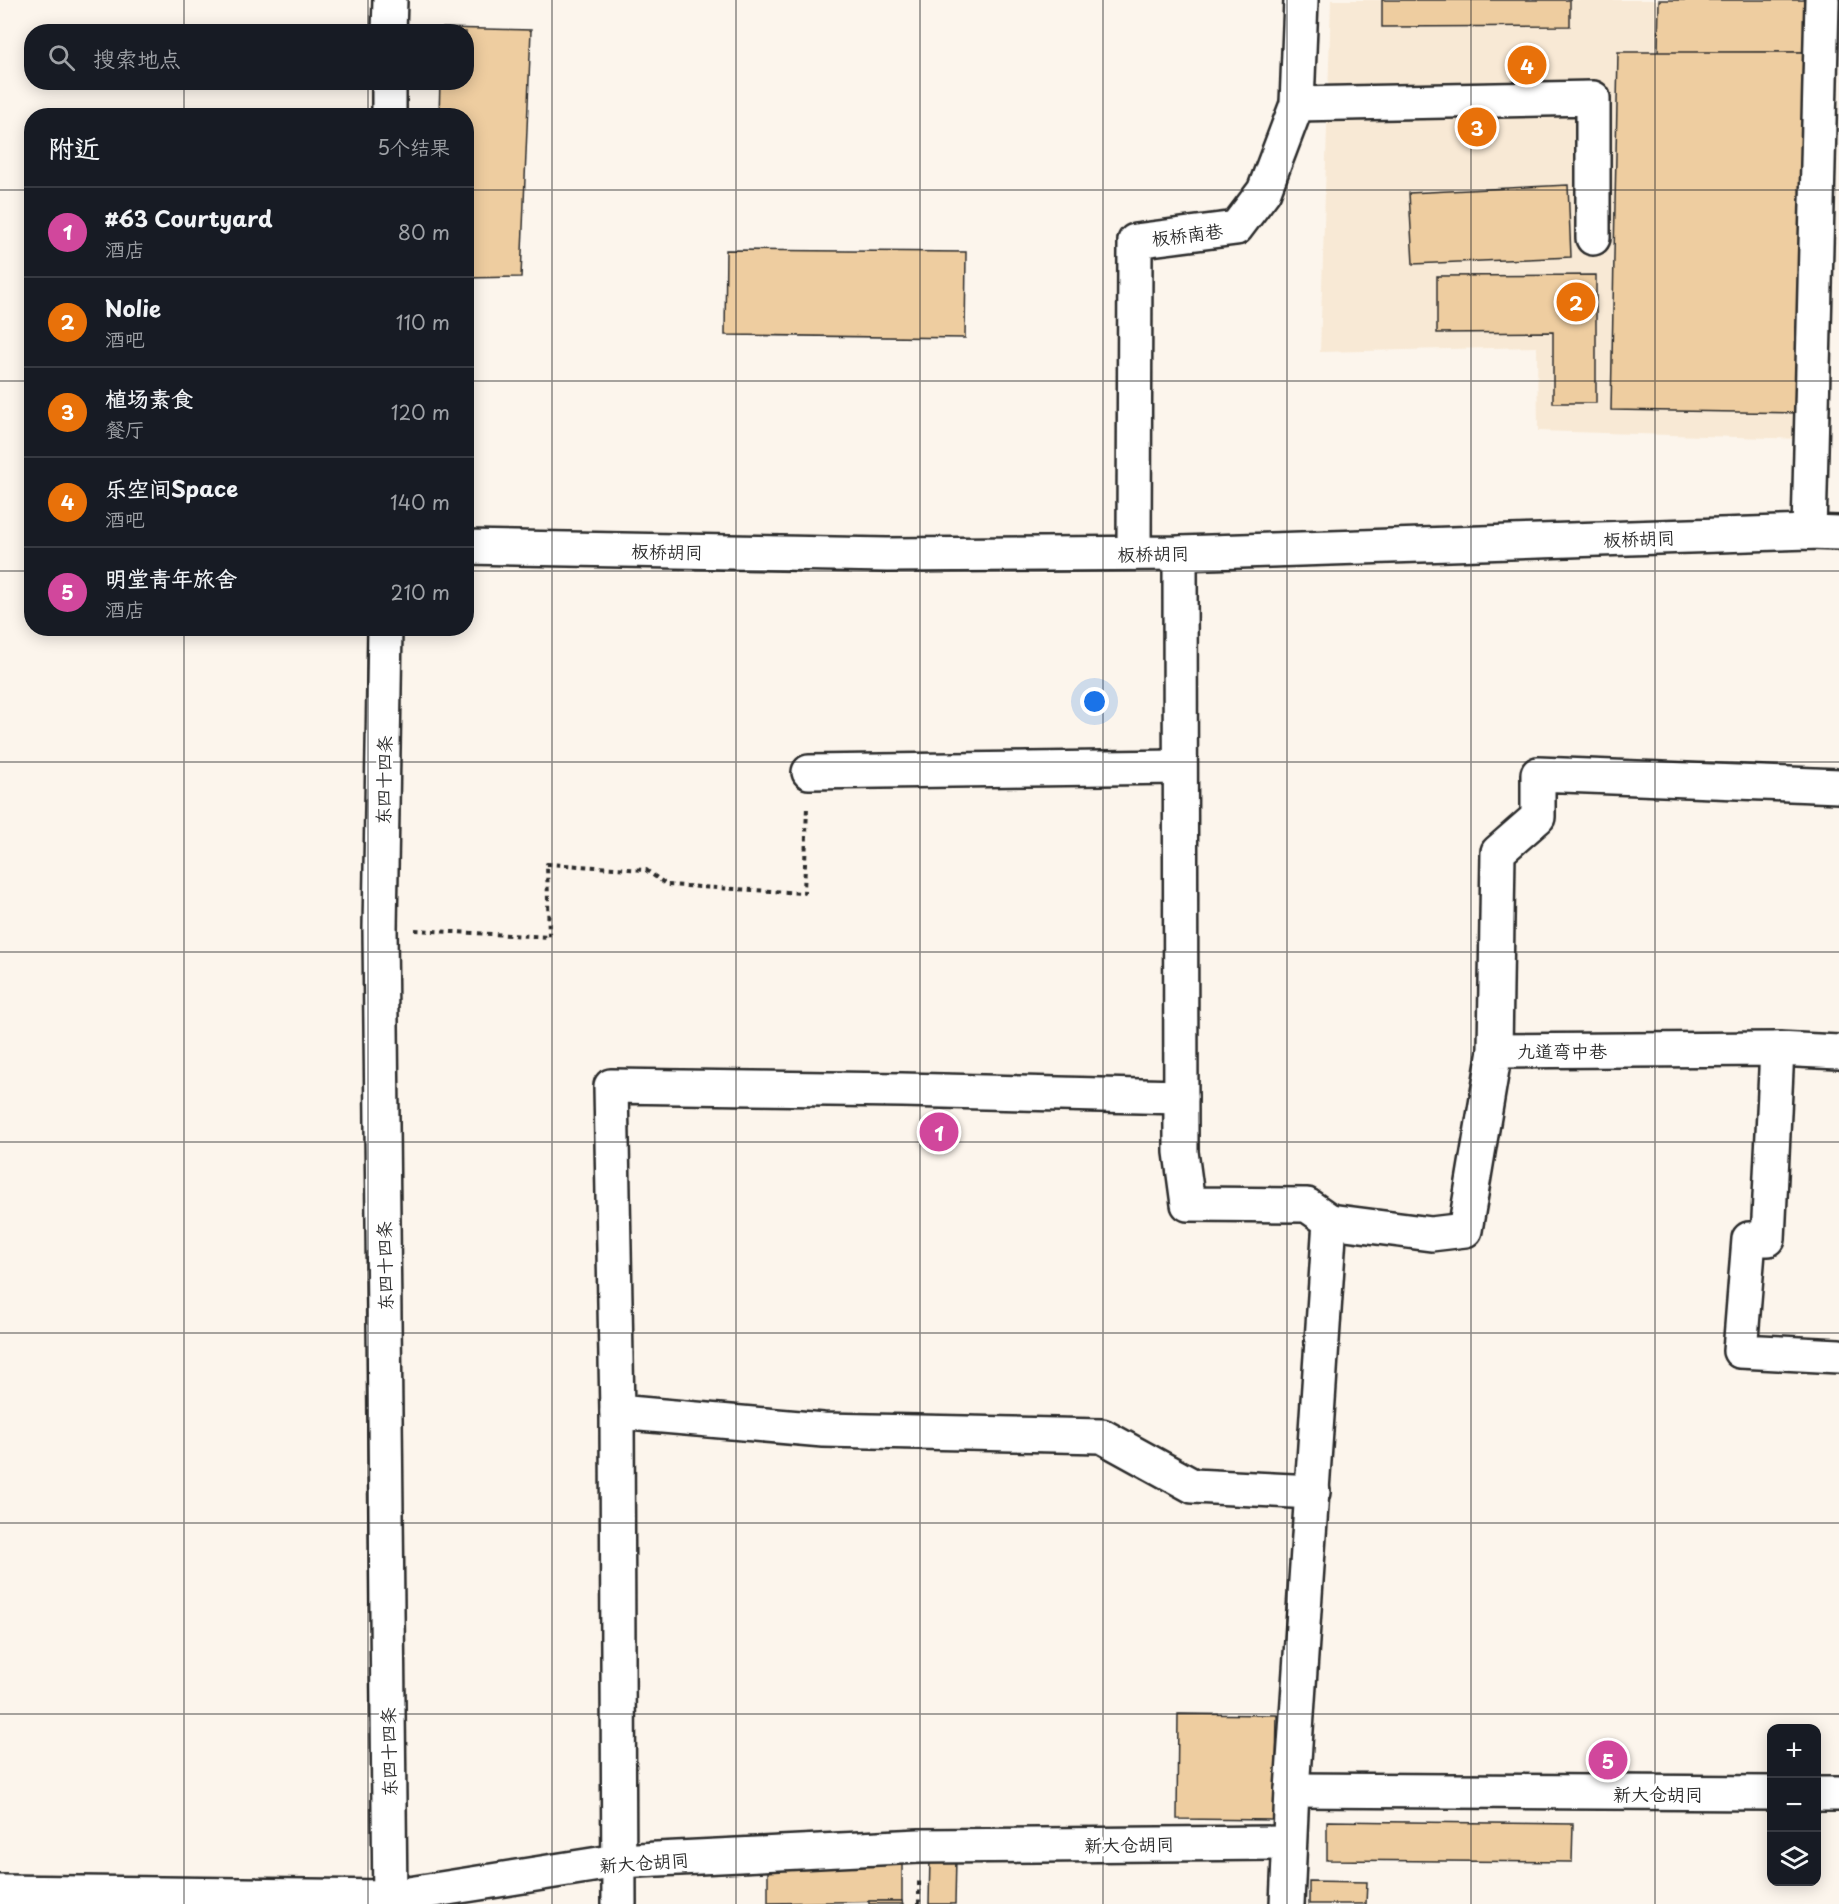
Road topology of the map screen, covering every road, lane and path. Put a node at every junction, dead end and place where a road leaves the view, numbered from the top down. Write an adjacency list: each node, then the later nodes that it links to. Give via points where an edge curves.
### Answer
1 (390, 0): 4 (street)
2 (1301, 0): 6 (street, 板桥南巷)
3 (1822, 0): 9 (street)
4 (390, 24)
5 (389, 90): 7 (street)
6 (1297, 104): 8 (street, via 1593,98); 12 (street, 板桥南巷, via 1264,191 1236,228 1135,241)
7 (389, 108)
8 (1593, 238)
9 (1824, 532): 11 (street, 板桥胡同)
10 (474, 547): 12 (street, 板桥胡同, via 888,555)
11 (1180, 553): 12 (street, 板桥胡同); 14 (street)
12 (1134, 554)
13 (385, 636): 17 (street, 东四十四条)
14 (1179, 767): 15 (street); 21 (street)
15 (809, 772): 17 (path, via 804,893 667,885 646,870 547,864 549,937)
16 (1839, 786): 19 (street, via 1538,774 1538,817 1498,852)
17 (380, 929): 33 (street, 东四十四条)
18 (1777, 1049): 19 (street, 九道弯中巷); 20 (street, 九道弯中巷); 23 (street, via 1768,1239 1749,1239 1740,1351)
19 (1495, 1051): 22 (street, 九道弯中巷, via 1465,1230 1431,1234)
20 (1839, 1052)
21 (1181, 1097): 22 (street, via 1181,1152 1188,1204 1307,1205); 24 (street, via 610,1086)
22 (1330, 1221): 25 (street)
23 (1839, 1356)
24 (617, 1412): 25 (street, via 823,1430 1102,1436 1193,1486); 31 (street)
25 (1313, 1492): 26 (street)
26 (1292, 1790): 27 (street, 新大仓胡同); 30 (street)
27 (1767, 1793)
28 (1821, 1794): 29 (street)
29 (1839, 1794)
30 (1289, 1843): 31 (street, 新大仓胡同, via 919,1846); 35 (street)
31 (618, 1862): 33 (street, 新大仓胡同); 34 (street)
32 (0, 1892): 33 (street, 新大仓胡同)
33 (390, 1900)
34 (619, 1904)
35 (1287, 1904)

